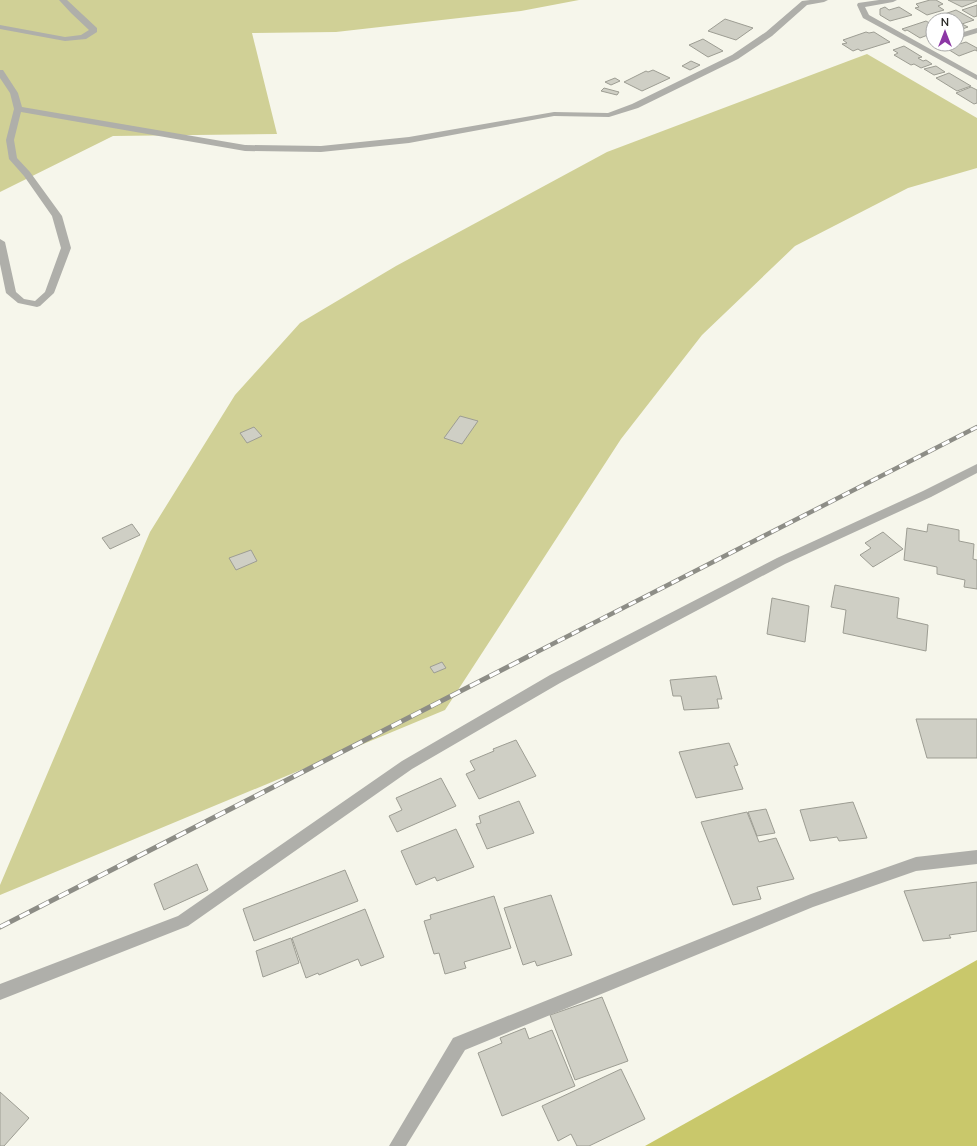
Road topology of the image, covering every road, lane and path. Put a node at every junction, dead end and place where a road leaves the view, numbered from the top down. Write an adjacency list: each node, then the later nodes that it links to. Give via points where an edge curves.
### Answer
1 (63, 0): 4 (street, via 94,30 83,37 65,39)
2 (824, 0): 10 (street, via 805,4 736,57 635,106 609,115 554,114 409,140 321,150 245,148)
3 (893, 0): 7 (street, via 861,5 866,16)
4 (0, 27)
5 (977, 30): 6 (street)
6 (965, 34)
7 (924, 48): 9 (street)
8 (0, 72): 10 (street, via 14,93)
9 (977, 78)
10 (18, 109): 11 (street, via 10,140 13,159 57,216 66,248 49,293 37,304 21,301 11,293)
11 (0, 242)
12 (977, 468): 14 (street, via 781,561 555,679 407,765 183,921)
13 (977, 857): 15 (street, via 916,864 811,901 459,1044)
14 (0, 992)
15 (397, 1146)

